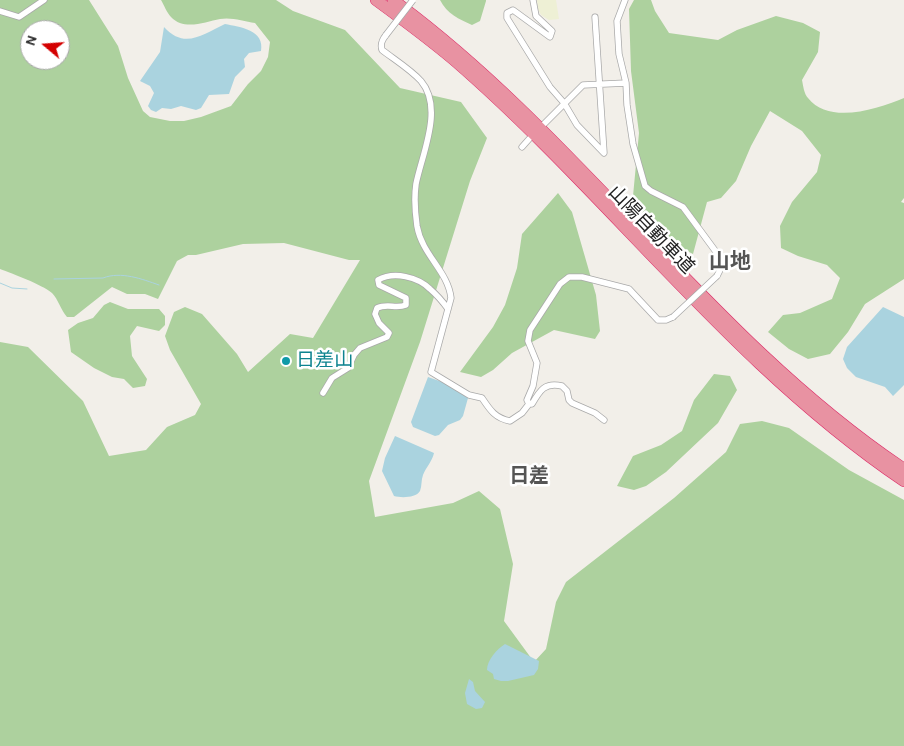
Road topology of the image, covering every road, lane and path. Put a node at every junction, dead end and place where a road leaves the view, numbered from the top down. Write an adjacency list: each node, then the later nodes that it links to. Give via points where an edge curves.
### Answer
1 (44, 0): 7 (street, via 19,17)
2 (376, 0): 20 (highway, 山陽自動車道, via 497,99 715,322 776,379 842,435)
3 (393, 0): 19 (highway, 山陽自動車道, via 505,93 782,372)
4 (412, 0): 15 (street, bridge, via 380,46 420,81 429,94 427,139 417,183 415,214 422,244 450,289)
5 (533, 0): 11 (street, via 536,16 552,32 550,36 517,11 506,15 550,87)
6 (625, 0): 9 (street, via 617,21 619,54)
7 (0, 11)
8 (595, 17): 10 (street)
9 (626, 83): 10 (street); 17 (street, bridge, via 633,144 645,186 651,192 683,206 722,260 721,268 717,276 673,318 666,320 658,320 629,290 582,276 568,277 560,284 528,335 536,363)
10 (600, 84): 11 (street, via 583,85); 11 (street, via 604,153 578,125)
11 (564, 103): 12 (street)
12 (544, 124)
13 (530, 138): 14 (street)
14 (522, 147)
15 (448, 309): 16 (street, via 429,287 419,282 401,276 378,280 379,285 406,298 406,305 377,308 375,314 389,332 387,337 360,348 348,368 332,378); 17 (street, via 431,372 470,395 482,398 502,420 510,421)
16 (323, 394)
17 (528, 404): 18 (street, via 532,404 545,387 557,384 567,391 572,403)
18 (604, 420)
19 (904, 469)
20 (904, 481)

